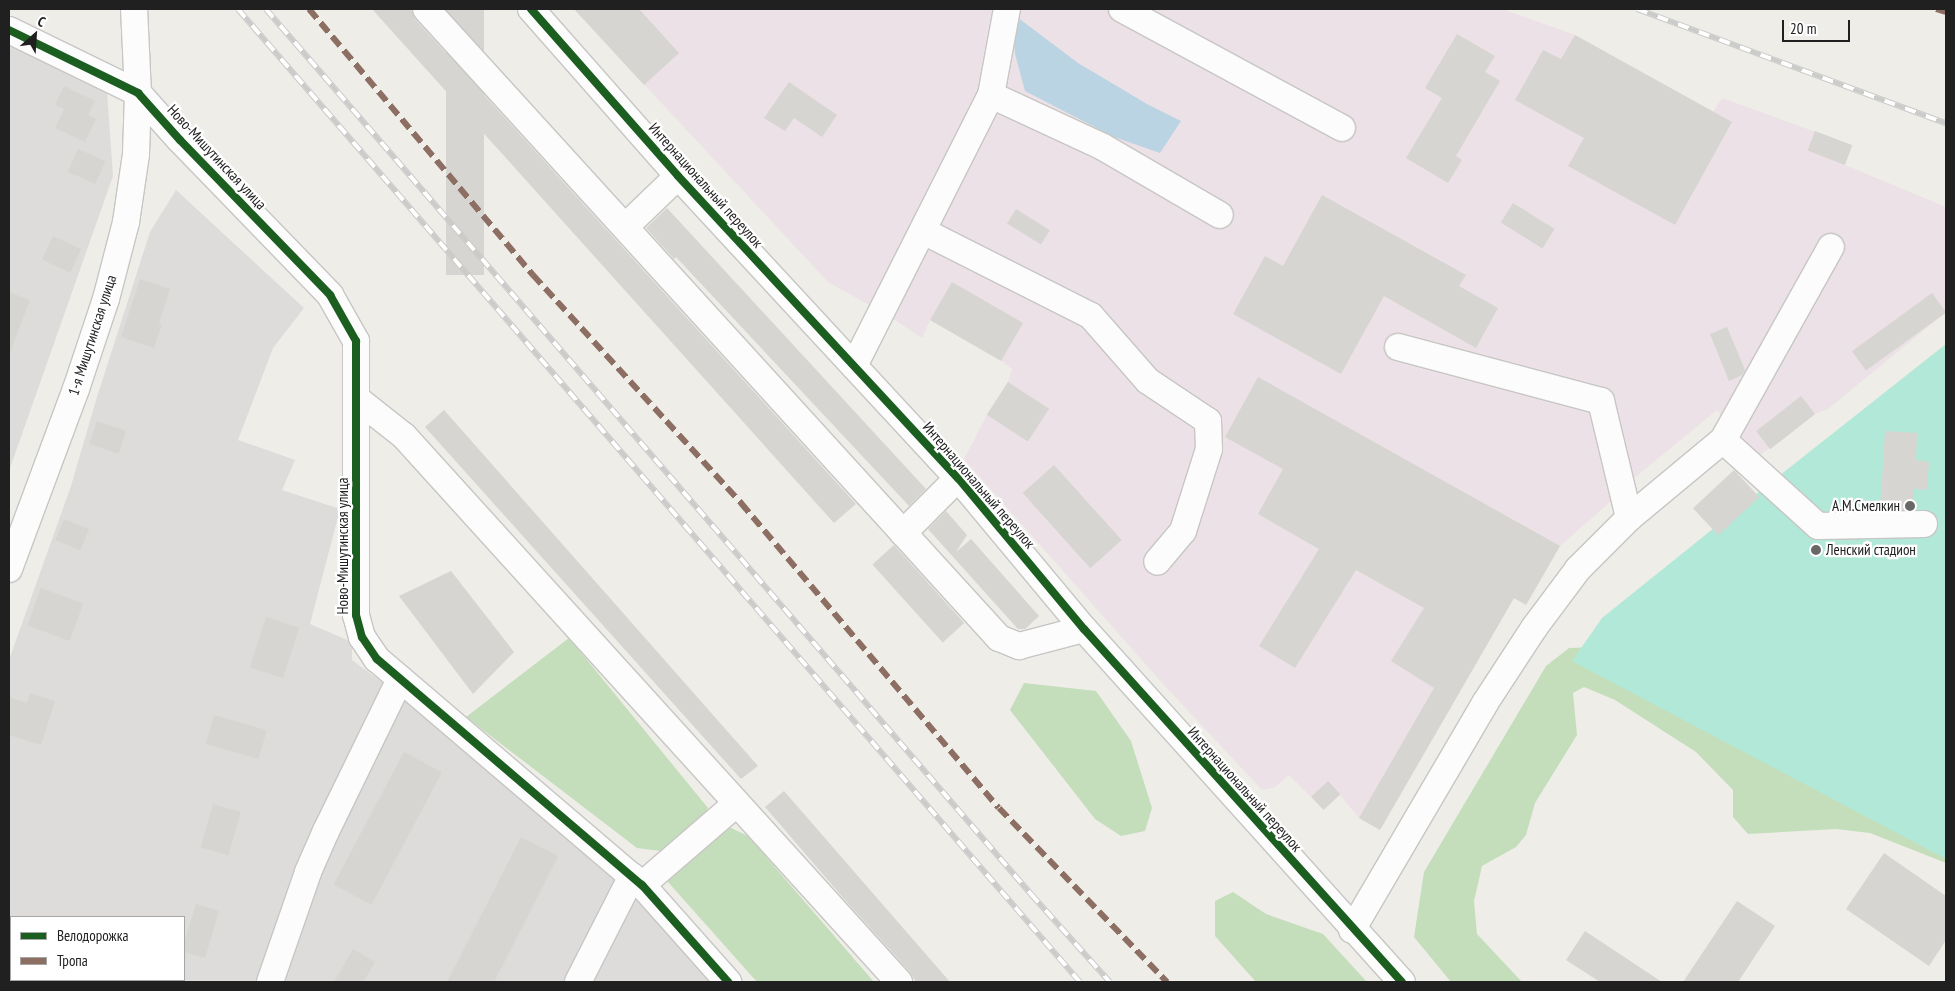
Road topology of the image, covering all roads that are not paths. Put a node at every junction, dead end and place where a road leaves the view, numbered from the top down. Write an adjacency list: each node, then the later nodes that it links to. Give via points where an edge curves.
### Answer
1 (134, 9): 7 (street, 1-я Мишутинская улица)
2 (426, 9): 12 (street)
3 (530, 9): 10 (street, Интернациональный переулок)
4 (1007, 9): 8 (street)
5 (1122, 9): 9 (street)
6 (9, 30): 7 (street)
7 (138, 93): 17 (street, Ново-Мишутинская улица, via 330,295 356,341); 24 (street, 1-я Мишутинская улица, via 136,154 126,222 108,289 76,389)
8 (991, 95): 11 (street, via 1103,147); 13 (street)
9 (1342, 128)
10 (678, 176): 12 (street); 16 (street, Интернациональный переулок)
11 (1220, 215)
12 (625, 227): 22 (street)
13 (923, 231): 16 (street); 23 (street, via 1091,316 1148,381 1208,420 1209,449 1183,531)
14 (1831, 247): 18 (street)
15 (1398, 347): 20 (street, via 1601,401)
16 (854, 366): 19 (street, Интернациональный переулок)
17 (357, 399): 26 (street, Ново-Мишутинская улица, via 356,615 362,637 372,652); 27 (street, via 404,436)
18 (1723, 440): 20 (street); 21 (street, via 1818,526)
19 (958, 478): 22 (street); 25 (street, Интернациональный переулок)
20 (1629, 518): 29 (street, via 1578,569 1534,628 1485,703)
21 (1924, 524)
22 (903, 533): 25 (street, via 999,638 1019,646)
23 (1157, 562)
24 (9, 569)
25 (1084, 629): 29 (street, Интернациональный переулок)
26 (400, 679): 28 (street, Ново-Мишутинская улица); 30 (street, via 326,830)
27 (737, 803): 28 (street); 33 (street)
28 (637, 880): 31 (street); 32 (street, Ново-Мишутинская улица)
29 (1352, 930): 34 (street, Интернациональный переулок)
30 (270, 982)
31 (578, 982)
32 (727, 982)
33 (899, 982)
34 (1402, 982)

